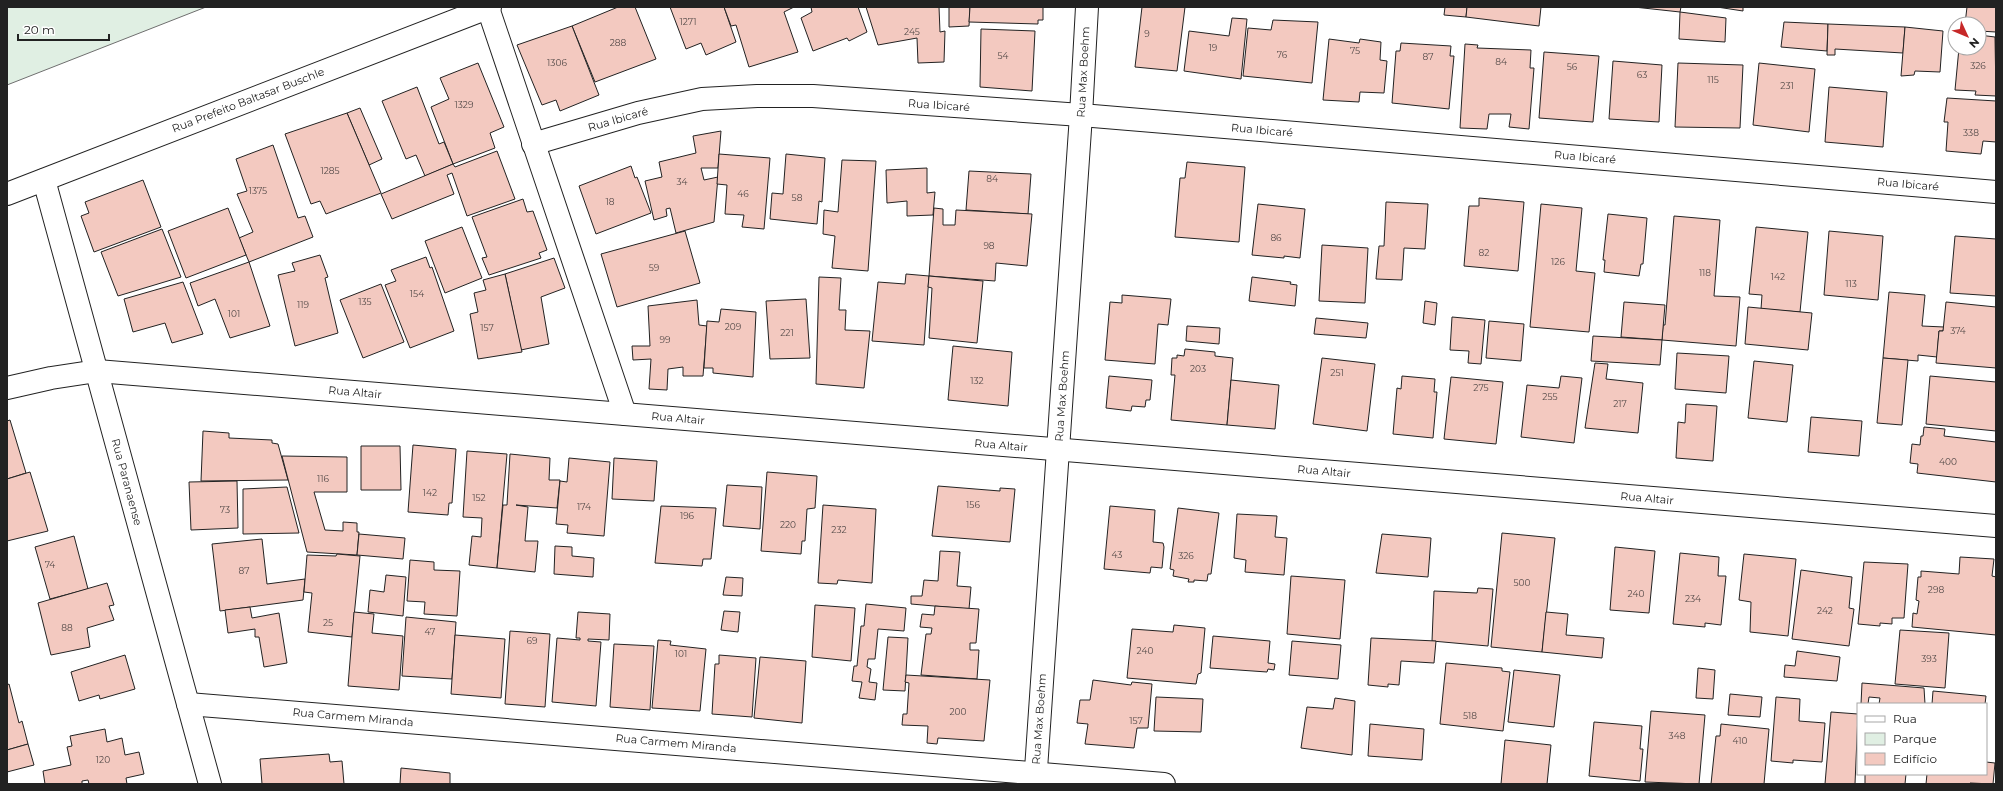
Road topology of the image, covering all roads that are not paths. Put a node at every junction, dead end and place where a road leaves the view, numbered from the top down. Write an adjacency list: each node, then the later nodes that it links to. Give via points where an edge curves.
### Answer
1 (489, 7): 4 (street); 5 (street, Rua Prefeito Baltasar Buschle)
2 (1087, 7): 3 (street, Rua Max Boehm)
3 (1081, 115): 4 (street, Rua Ibicaré, via 813,96 757,96 695,101 638,113); 6 (street, Rua Ibicaré); 11 (street, Rua Max Boehm)
4 (533, 144): 10 (street)
5 (44, 180): 7 (street, Rua Prefeito Baltasar Buschle); 8 (street, Rua Paranaense)
6 (1996, 192)
7 (7, 194)
8 (97, 371): 9 (street, Rua Altair); 10 (street, Rua Altair); 13 (street, Rua Paranaense)
9 (7, 388)
10 (625, 414): 11 (street, Rua Altair)
11 (1058, 449): 12 (street, Rua Altair); 14 (street, Rua Max Boehm)
12 (1996, 526)
13 (188, 704): 14 (street, Rua Carmem Miranda); 15 (street, Rua Paranaense)
14 (1035, 778): 16 (street, Rua Carmem Miranda)
15 (210, 784)
16 (1164, 784)

